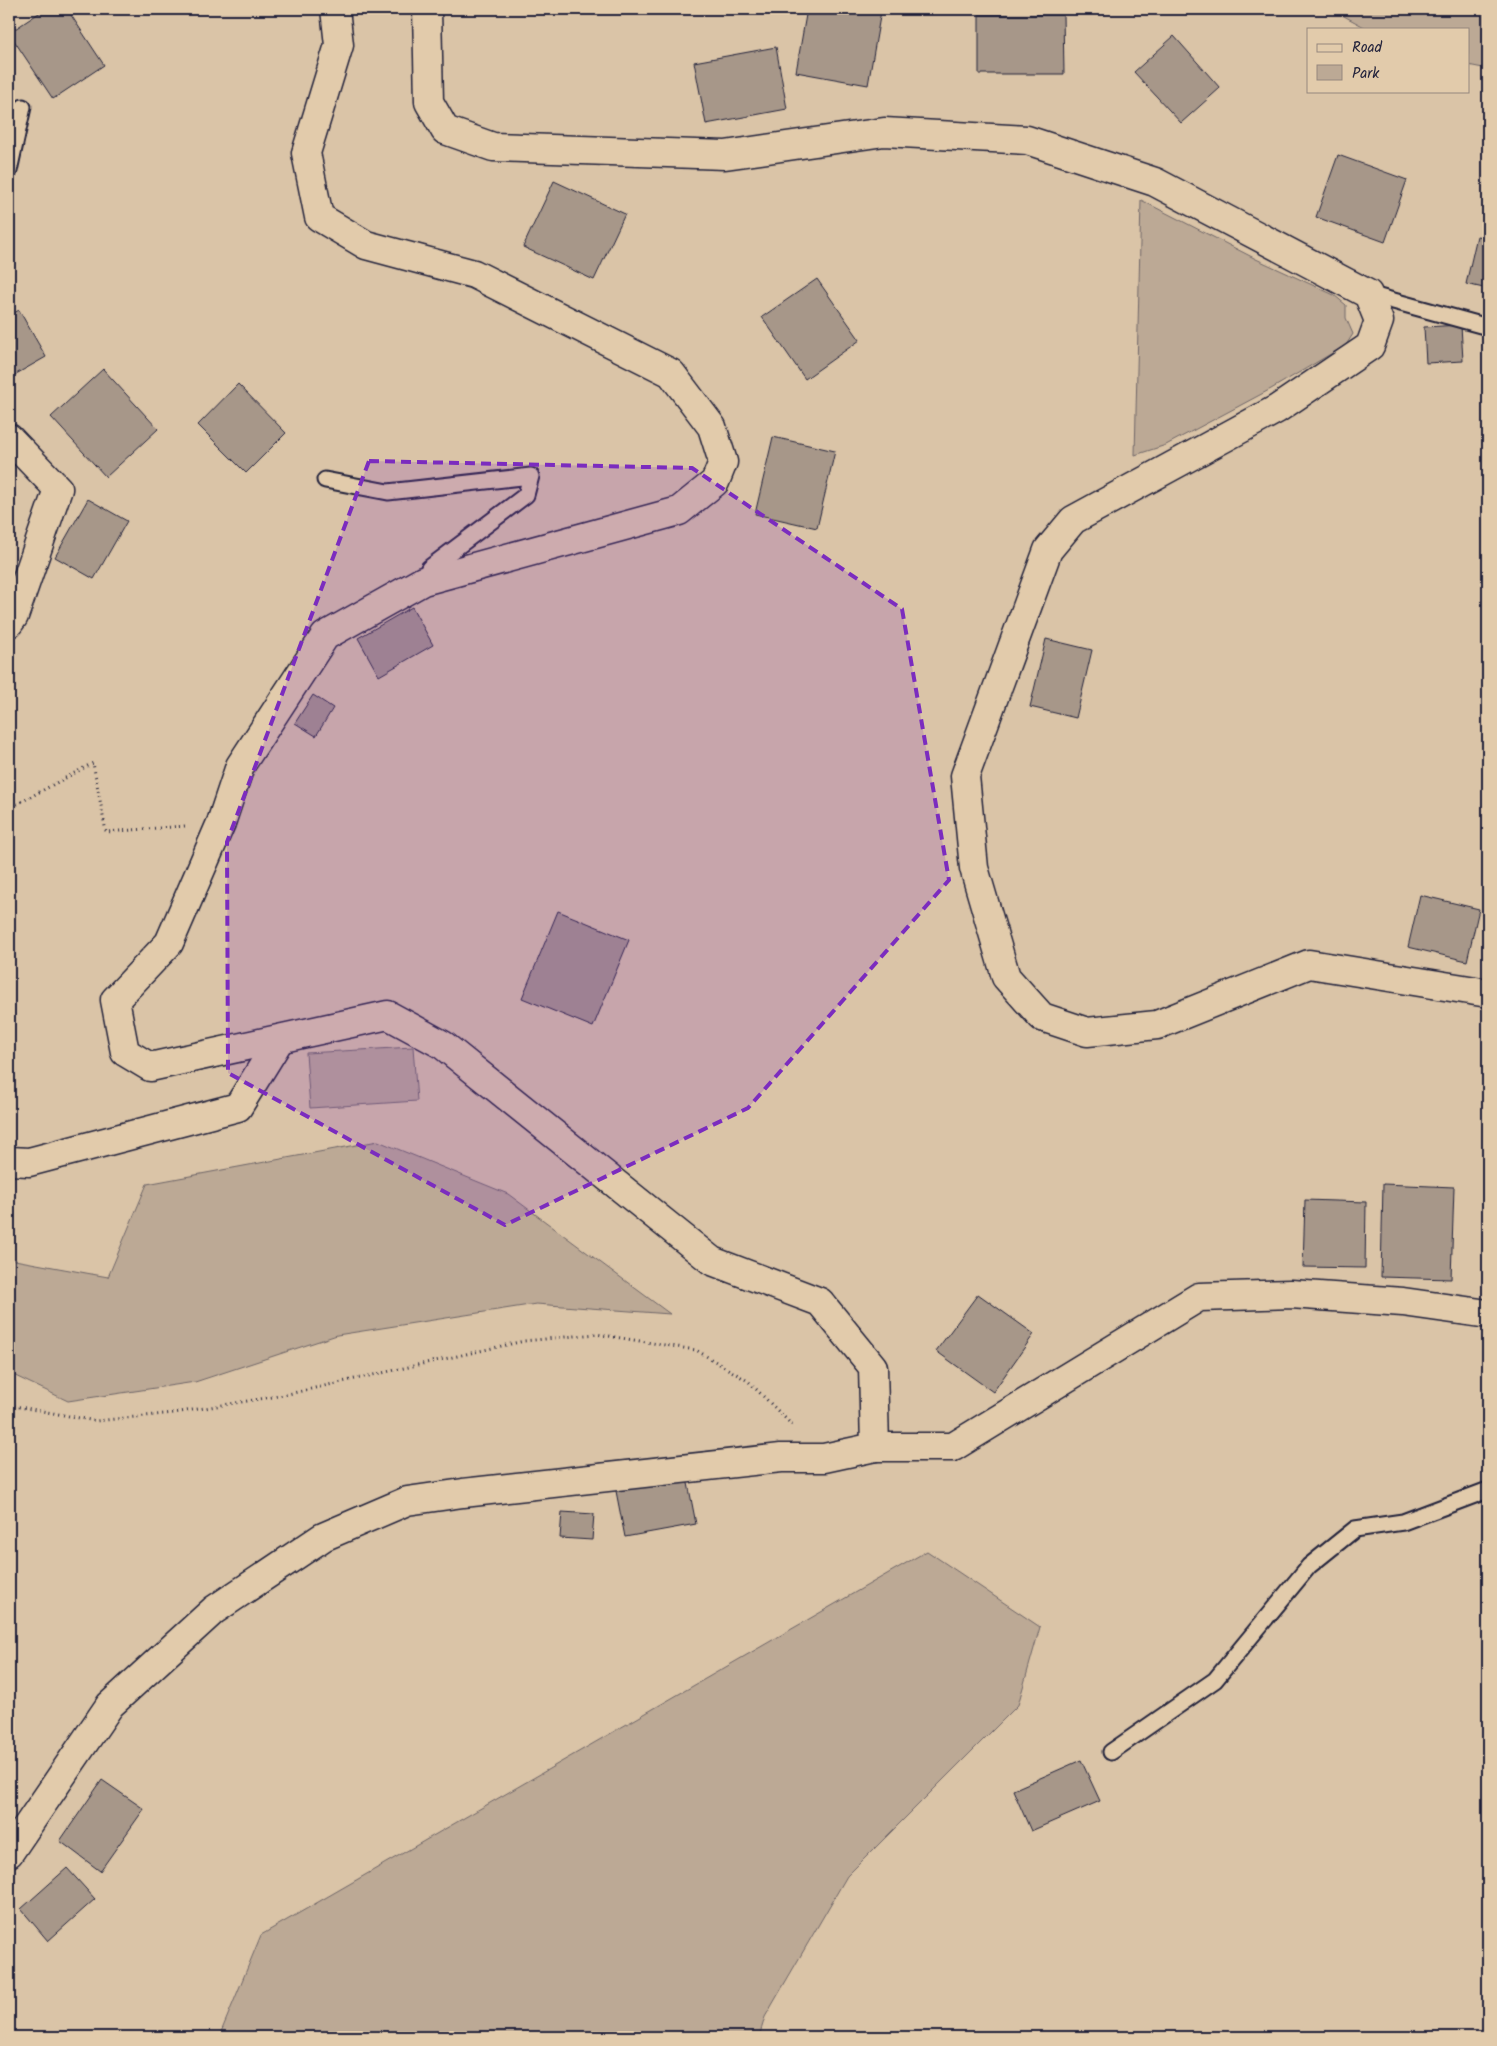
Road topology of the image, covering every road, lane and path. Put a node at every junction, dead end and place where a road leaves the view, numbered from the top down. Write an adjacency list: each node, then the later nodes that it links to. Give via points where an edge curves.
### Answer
1 (335, 9): 9 (street, via 339,45 306,153 320,218 366,245 474,274 671,373 712,427 723,462 715,482 679,510)
2 (426, 9): 5 (street, via 429,102 445,130 492,147 725,155 884,132 1027,140 1155,182)
3 (23, 107): 4 (lane)
4 (9, 171)
5 (1368, 294): 6 (lane); 13 (street, via 1380,321 1370,346 1277,409 1073,520 1048,550 965,776 974,868 1006,977 1042,1018 1086,1032 1157,1025 1310,964)
6 (1488, 327)
7 (9, 438): 10 (street, via 58,489)
8 (325, 480): 9 (lane, via 388,492 531,476 526,495 429,568)
9 (423, 581): 12 (street, via 325,636 240,766)
10 (9, 623)
11 (9, 806): 12 (path, via 93,763 106,832)
12 (221, 824): 14 (street, via 169,943 114,1000 125,1052 150,1067)
13 (1488, 993)
14 (280, 1039): 15 (street, via 238,1107 29,1162); 18 (street, via 388,1015 442,1045 712,1261 820,1302 873,1367)
15 (9, 1161)
16 (1488, 1314): 18 (street, via 1403,1302 1291,1294 1199,1297 953,1447)
17 (9, 1405): 19 (path, via 96,1421 174,1413 284,1395 524,1341 596,1334 696,1350 748,1381 793,1426)
18 (875, 1447): 19 (street, via 824,1458)
19 (781, 1458): 22 (street, via 407,1501 323,1537 214,1610 110,1705)
20 (1488, 1490): 21 (lane, via 1403,1522 1356,1529 1309,1566 1216,1680)
21 (1112, 1752)
22 (9, 1853)

